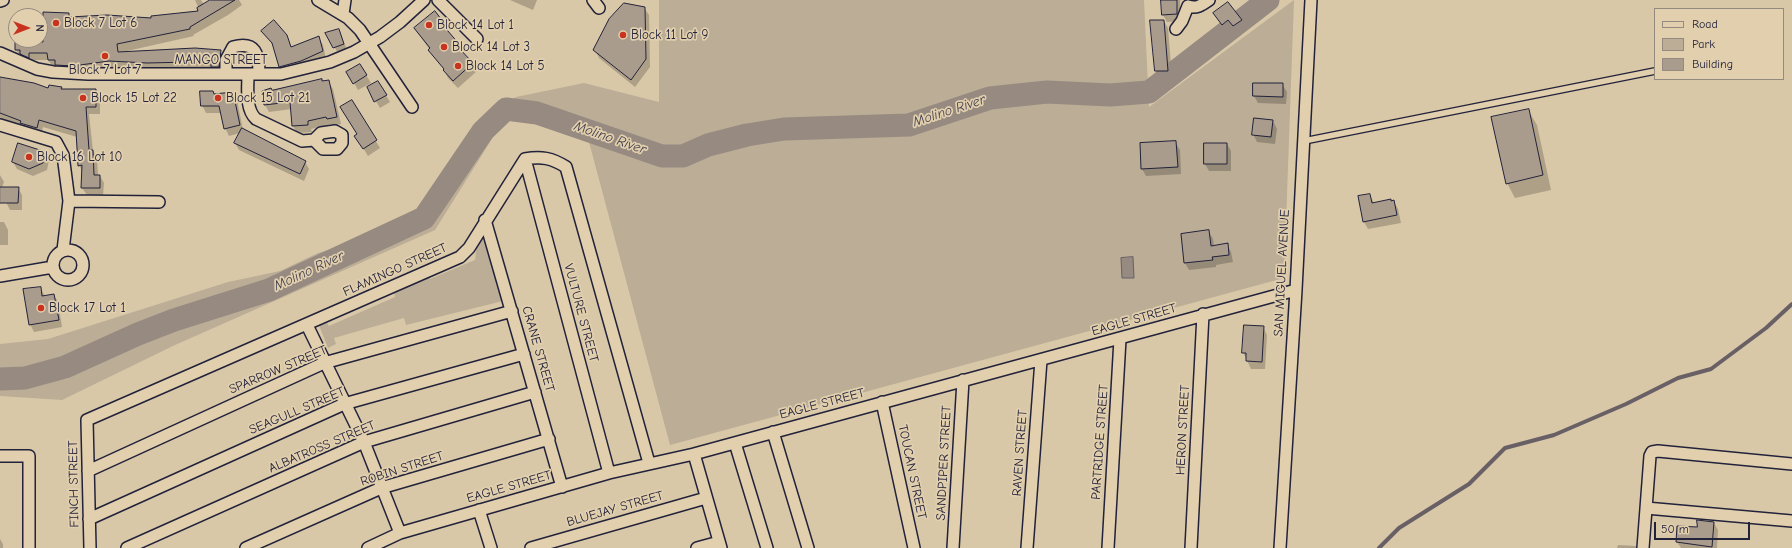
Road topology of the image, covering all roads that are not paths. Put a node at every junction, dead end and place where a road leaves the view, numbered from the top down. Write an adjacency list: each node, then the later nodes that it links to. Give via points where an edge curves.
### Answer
1 (3, 0): 7 (street)
2 (318, 0): 10 (street)
3 (345, 0): 10 (street)
4 (424, 0): 13 (street, MANGO STREET, via 400,22)
5 (438, 0): 12 (street)
6 (1209, 0): 9 (street, via 1194,8)
7 (0, 1)
8 (1311, 2): 21 (street, SAN MIGUEL AVENUE)
9 (1186, 3): 11 (street, via 1182,21)
10 (343, 14): 13 (street)
11 (1176, 29)
12 (477, 39)
13 (369, 43): 17 (street, MANGO STREET, via 330,62 304,70 281,74); 18 (street)
14 (0, 53): 16 (street, MANGO STREET, via 37,70 54,72)
15 (1654, 71): 21 (lane)
16 (226, 74): 17 (street, MANGO STREET); 17 (street, via 226,60 233,47 243,44 253,48 257,54 259,61)
17 (253, 74): 20 (street, via 249,106 252,115 292,137 302,141)
18 (412, 107)
19 (0, 124): 23 (street, via 56,142 63,154)
20 (314, 140)
21 (1304, 141): 29 (street, SAN MIGUEL AVENUE)
22 (525, 159): 25 (street, FLAMINGO STREET); 48 (street, via 538,156 566,166); 51 (street, VULTURE STREET)
23 (69, 201): 24 (street); 26 (street)
24 (159, 202)
25 (485, 220): 30 (street, CRANE STREET); 32 (street, FLAMINGO STREET, via 469,248 460,256)
26 (63, 250): 27 (street, via 56,255); 27 (street, via 73,250 81,256 84,266 80,275 71,280 61,279)
27 (53, 267): 28 (street)
28 (0, 276)
29 (1296, 290): 31 (street, EAGLE STREET); 76 (street, SAN MIGUEL AVENUE)
30 (512, 311): 34 (street, CRANE STREET); 36 (street, SPARROW STREET)
31 (1203, 314): 33 (street, EAGLE STREET); 75 (street, HERON STREET)
32 (307, 325): 36 (street); 41 (street, FLAMINGO STREET)
33 (1120, 339): 35 (street, EAGLE STREET); 74 (street, PARTRIDGE STREET)
34 (524, 354): 38 (street, CRANE STREET); 40 (street, SEAGULL STREET)
35 (1041, 360): 37 (street, EAGLE STREET); 73 (street, RAVEN STREET)
36 (324, 363): 40 (street); 50 (street, SPARROW STREET)
37 (963, 380): 39 (street, EAGLE STREET); 72 (street, SANDPIPER STREET)
38 (535, 392): 43 (street, CRANE STREET); 44 (street, ALBATROSS STREET)
39 (882, 402): 42 (street, EAGLE STREET); 71 (street, TOUCAN STREET)
40 (344, 404): 44 (street); 57 (street, SEAGULL STREET)
41 (87, 420): 50 (street, FINCH STREET)
42 (773, 432): 45 (street, EAGLE STREET); 70 (street)
43 (549, 439): 52 (street, CRANE STREET); 53 (street, ROBIN STREET)
44 (364, 442): 53 (street); 63 (street, ALBATROSS STREET)
45 (735, 443): 46 (street, EAGLE STREET); 69 (street)
46 (694, 454): 48 (street, EAGLE STREET); 54 (street)
47 (0, 456): 61 (street, via 29,456)
48 (649, 464): 51 (street, EAGLE STREET)
49 (1792, 464): 55 (street, via 1652,452)
50 (88, 471): 57 (street, FINCH STREET)
51 (609, 473): 52 (street, EAGLE STREET)
52 (562, 487): 56 (street, EAGLE STREET)
53 (381, 488): 59 (street); 64 (street, ROBIN STREET)
54 (706, 498): 60 (street); 67 (street, BLUEJAY STREET)
55 (1646, 508): 58 (street); 77 (street)
56 (479, 510): 59 (street, EAGLE STREET); 66 (street)
57 (89, 519): 62 (street, FINCH STREET)
58 (1792, 521)
59 (400, 533): 65 (street, EAGLE STREET)
60 (720, 545): 68 (street)
61 (29, 548)
62 (90, 548)
63 (127, 548)
64 (246, 548)
65 (368, 548)
66 (491, 548)
67 (531, 548)
68 (697, 548)
69 (767, 548)
70 (808, 548)
71 (914, 548)
72 (953, 548)
73 (1027, 548)
74 (1108, 548)
75 (1191, 548)
76 (1280, 548)
77 (1643, 548)

